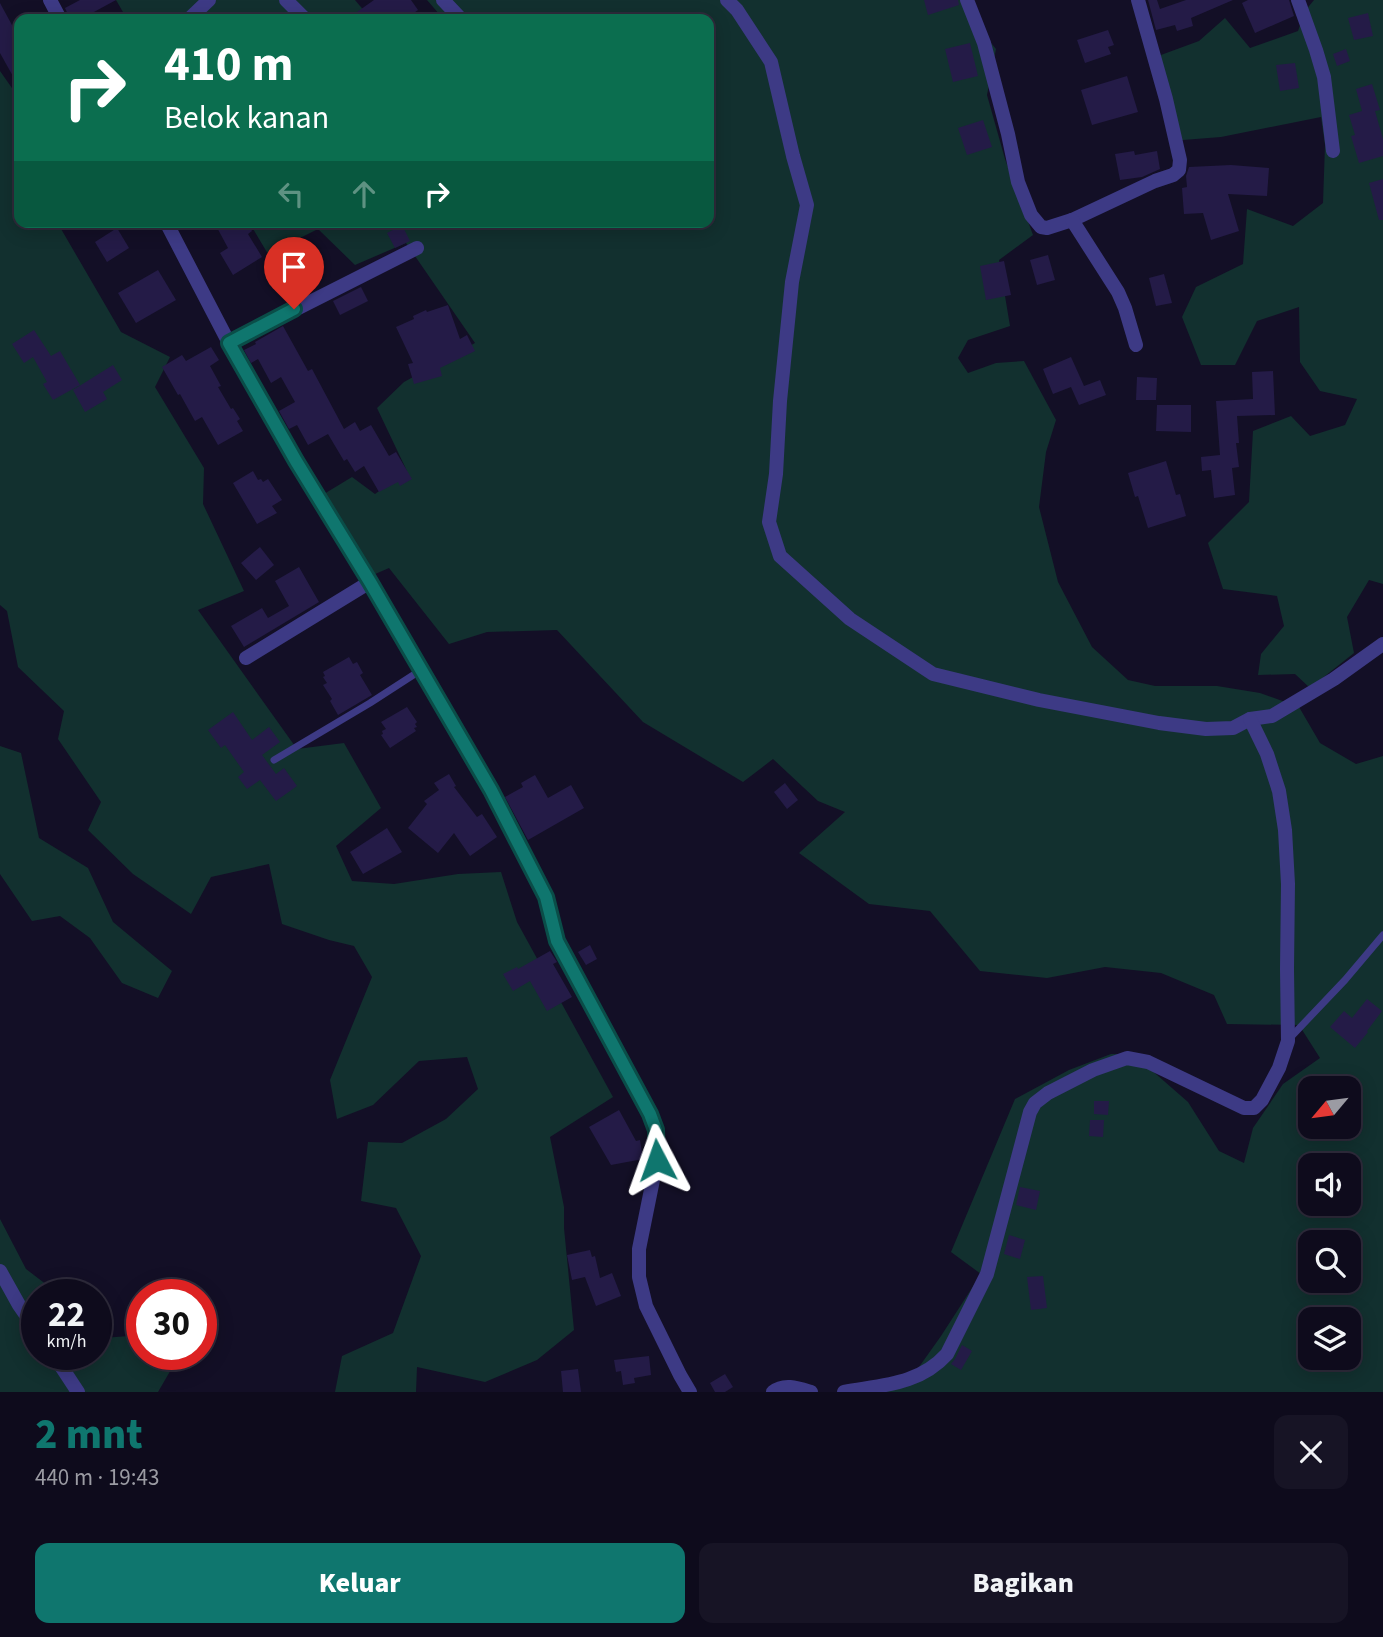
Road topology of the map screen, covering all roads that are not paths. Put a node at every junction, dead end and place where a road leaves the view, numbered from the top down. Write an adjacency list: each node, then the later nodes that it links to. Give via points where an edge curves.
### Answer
1 (209, 0): 8 (street)
2 (286, 0): 9 (street)
3 (443, 0): 10 (street)
4 (727, 0): 21 (street, via 771,62 807,205 792,282 769,523 780,556 850,619 933,674 1159,723 1233,728)
5 (967, 0): 12 (street, via 984,43 1017,182 1031,215 1047,228)
6 (1138, 0): 12 (street, via 1166,99 1180,160 1178,170)
7 (1298, 0): 11 (street, via 1324,77)
8 (194, 14)
9 (300, 14)
10 (456, 14)
11 (1333, 152)
12 (1072, 220): 16 (street, via 1118,292)
13 (169, 228): 15 (street)
14 (417, 248): 15 (street)
15 (229, 343): 17 (street)
16 (1136, 345)
17 (370, 582): 19 (street); 20 (street)
18 (1383, 644): 21 (street, via 1272,716)
19 (246, 658)
20 (422, 670): 22 (lane); 29 (street, via 546,897 557,941 656,1130 657,1160 639,1249 639,1276 646,1306)
21 (1250, 719): 24 (street, via 1279,790 1285,830)
22 (274, 760)
23 (1383, 935): 24 (lane)
24 (1288, 1041): 32 (street, via 1266,1093 1249,1109 1148,1062 1127,1058 1093,1070 1035,1102 987,1274 947,1354 911,1380)
25 (0, 1271): 26 (street)
26 (21, 1308)
27 (64, 1370): 28 (street)
28 (78, 1392)
29 (690, 1392)
30 (773, 1392): 31 (street, via 783,1387)
31 (811, 1392)
32 (844, 1392)

